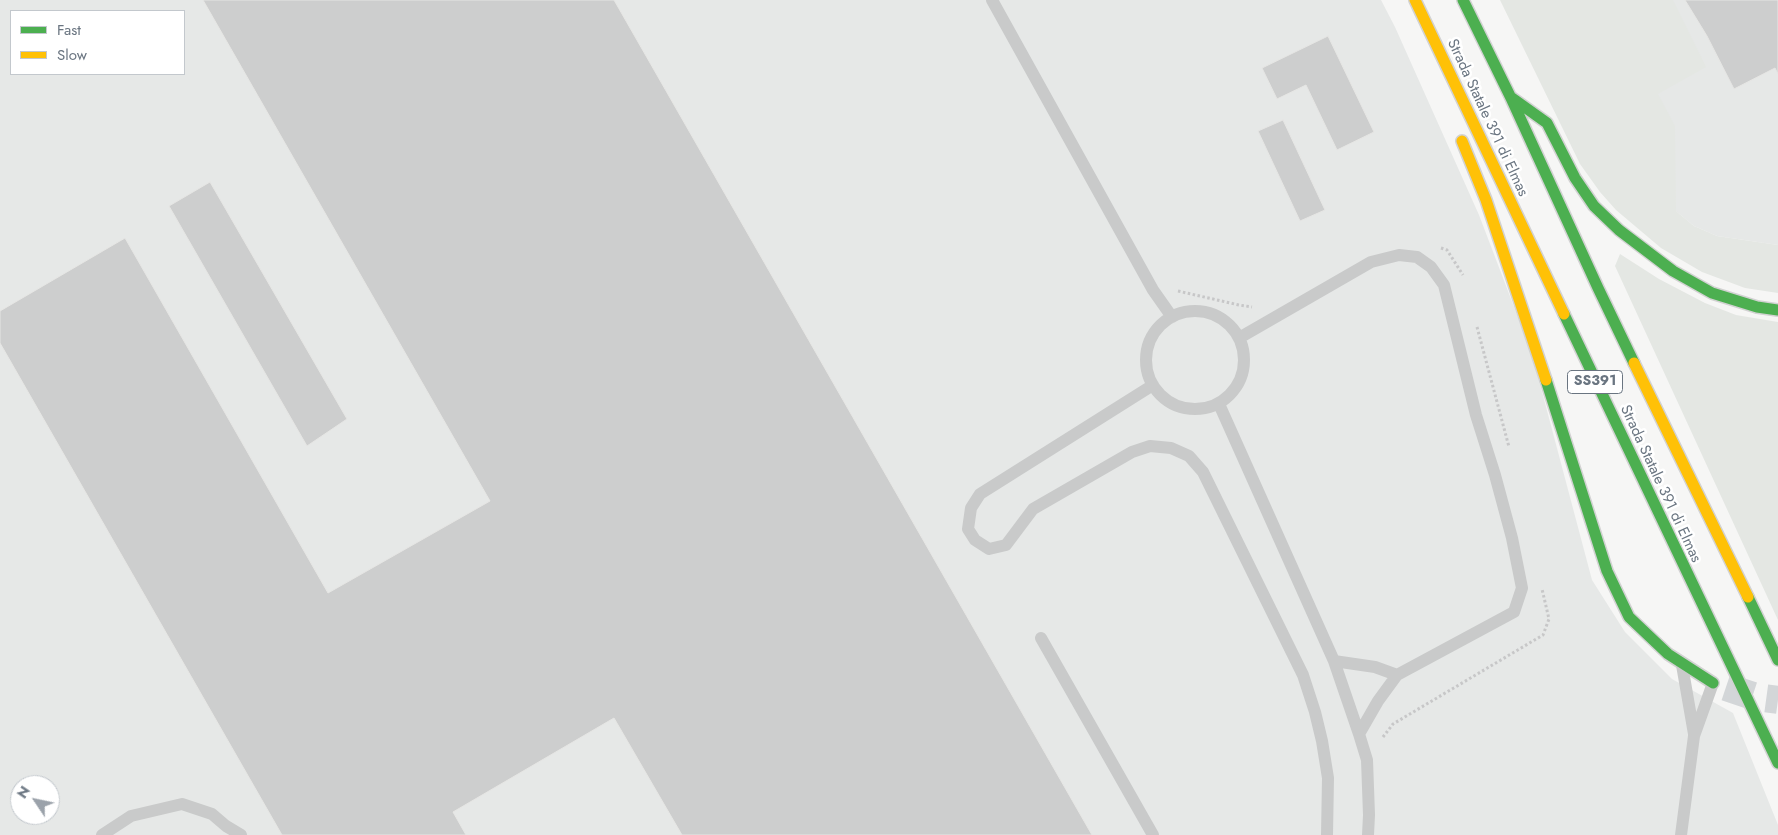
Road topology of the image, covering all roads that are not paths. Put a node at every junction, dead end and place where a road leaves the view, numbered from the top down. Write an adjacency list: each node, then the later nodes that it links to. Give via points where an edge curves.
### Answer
1 (992, 0): 7 (lane, via 1153,290)
2 (1415, 0): 5 (highway, Strada Statale 391 di Elmas / SS391)
3 (1463, 0): 4 (highway, Strada Statale 391 di Elmas / SS391)
4 (1511, 98): 6 (highway, via 1547,124 1574,178 1594,206 1619,230 1673,271 1712,293); 12 (highway, Strada Statale 391 di Elmas / SS391, via 1598,288)
5 (1466, 110): 14 (highway, via 1461,138 1486,200 1607,571 1629,617); 19 (highway, Strada Statale 391 di Elmas / SS391)
6 (1778, 310)
7 (1172, 318): 8 (lane, via 1195,311 1211,313 1226,321); 9 (lane, via 1153,335 1147,350 1146,366)
8 (1239, 338): 10 (lane, via 1244,348 1245,365 1241,380 1232,394); 15 (lane, via 1371,262 1399,255 1417,257 1431,266 1444,285 1476,415 1512,538 1522,588 1514,612)
9 (1153, 385): 10 (lane, via 1172,405 1188,410 1204,410); 23 (lane, via 980,494 971,508 968,529 974,540 989,549 1006,546 1033,509 1132,452 1150,446 1171,448 1189,456 1203,472 1302,675 1315,712 1328,778)
10 (1219, 404): 13 (lane)
11 (1041, 638): 22 (lane)
12 (1778, 660)
13 (1334, 661): 15 (lane, via 1375,667); 17 (lane)
14 (1681, 663): 16 (highway); 18 (lane)
15 (1397, 675): 17 (lane)
16 (1713, 682): 18 (lane)
17 (1360, 734): 24 (lane, via 1367,760)
18 (1694, 736): 25 (lane)
19 (1778, 762)
20 (102, 835): 21 (lane, via 131,816 182,804 212,814)
21 (240, 835)
22 (1153, 835)
23 (1327, 835)
24 (1368, 835)
25 (1681, 835)

